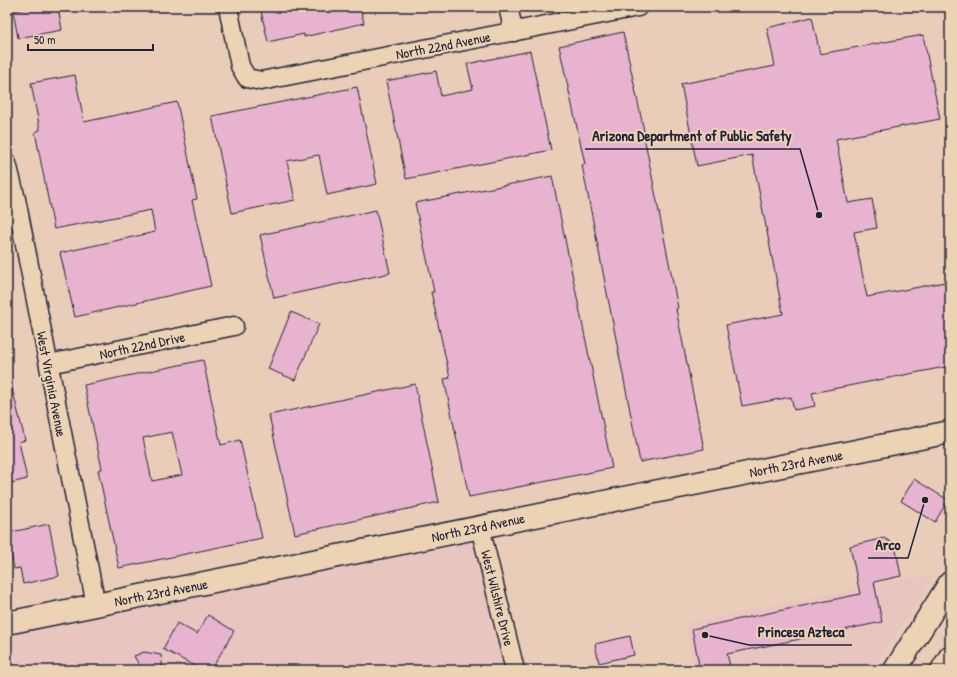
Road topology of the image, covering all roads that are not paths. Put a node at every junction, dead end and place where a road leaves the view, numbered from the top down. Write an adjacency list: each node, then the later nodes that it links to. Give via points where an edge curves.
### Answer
1 (228, 7): 4 (street, North 22nd Avenue, via 240,66 247,78 261,81)
2 (508, 7): 4 (street)
3 (638, 7): 4 (street, North 22nd Avenue)
4 (514, 32)
5 (7, 163): 7 (street, West Virginia Avenue)
6 (234, 326): 7 (street, North 22nd Drive)
7 (49, 364): 11 (street, West Virginia Avenue)
8 (950, 432): 9 (street, North 23rd Avenue)
9 (480, 527): 11 (street, North 23rd Avenue); 14 (street, West Wilshire Drive)
10 (950, 583): 15 (street)
11 (96, 605): 12 (street, North 23rd Avenue)
12 (7, 623)
13 (950, 657): 16 (street)
14 (515, 670)
15 (895, 670)
16 (942, 670)

